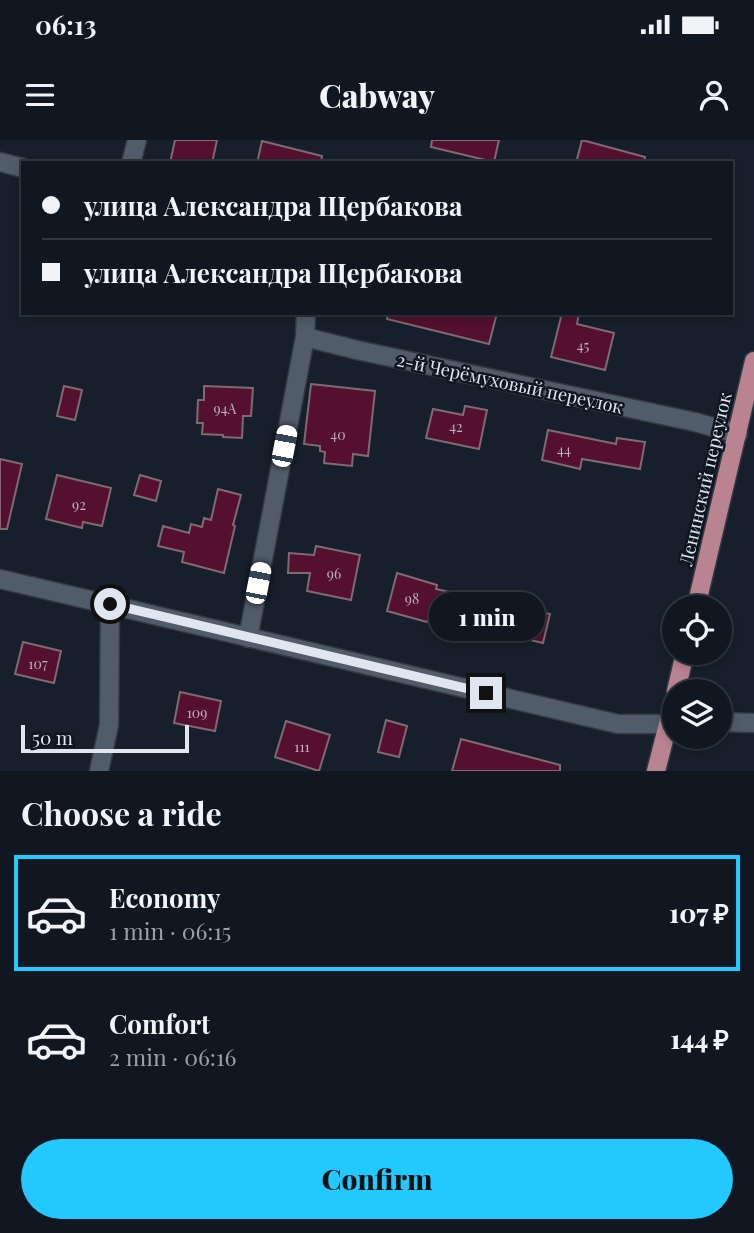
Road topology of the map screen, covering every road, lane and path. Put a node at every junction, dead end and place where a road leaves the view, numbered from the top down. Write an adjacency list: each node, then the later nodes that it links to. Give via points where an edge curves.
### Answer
1 (137, 140): 2 (street)
2 (132, 161)
3 (0, 162): 4 (street)
4 (21, 167)
5 (306, 315): 6 (street)
6 (305, 337): 8 (street, 2-й Черёмуховый переулок); 12 (street)
7 (754, 361): 8 (main road, Ленинский переулок)
8 (738, 434): 10 (main road, Ленинский переулок)
9 (0, 579): 11 (street)
10 (699, 595)
11 (110, 604): 12 (street); 17 (street, via 109,725)
12 (248, 638): 15 (street, via 618,724)
13 (732, 722): 14 (street)
14 (754, 723)
15 (662, 724)
16 (663, 749): 18 (main road)
17 (99, 771)
18 (656, 771)

